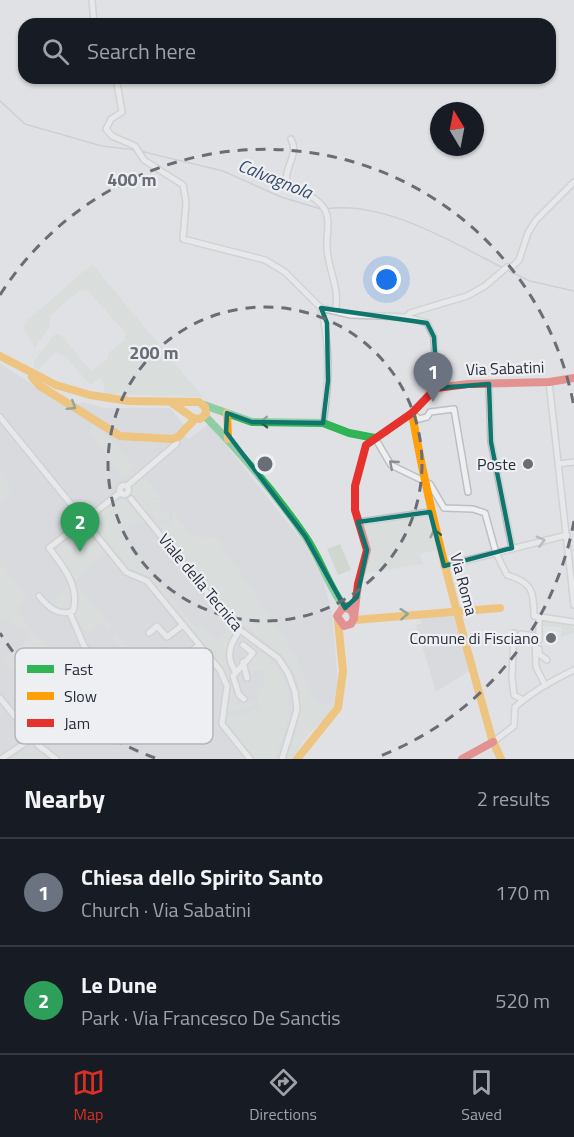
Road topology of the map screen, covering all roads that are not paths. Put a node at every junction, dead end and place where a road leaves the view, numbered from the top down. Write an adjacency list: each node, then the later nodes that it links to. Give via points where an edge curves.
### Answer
1 (92, 0): 2 (street)
2 (94, 18)
3 (117, 84): 6 (street, via 122,112 111,119 106,129 112,136 135,146 144,160 183,185 183,239 265,260 285,272)
4 (291, 139): 7 (street, via 295,151 287,171 287,184 314,198 328,219 328,260 337,297)
5 (574, 182): 8 (street, via 536,220 513,266 466,296)
6 (321, 308): 7 (street); 23 (street, via 327,323 328,381)
7 (335, 311): 8 (street)
8 (406, 317): 14 (street, via 427,323 434,337)
9 (0, 356): 10 (street)
10 (26, 370): 15 (street, via 77,394); 24 (street, one-way to 24, via 40,386 120,436 168,440)
11 (574, 378): 12 (street, Via Sabatini)
12 (549, 382): 13 (street, Via Sabatini); 28 (street)
13 (489, 384): 14 (street, Via Sabatini); 37 (street, via 491,442)
14 (436, 388): 19 (street)
15 (171, 403): 16 (street); 20 (street)
16 (194, 404): 17 (street); 20 (street)
17 (204, 405): 18 (street); 21 (street)
18 (227, 413): 23 (street, one-way to 18, via 252,422); 26 (street)
19 (410, 415): 25 (street); 29 (street, Via Roma); 31 (street, via 419,419 430,412 454,409)
20 (192, 416): 21 (street); 24 (street)
21 (205, 416): 26 (street)
22 (0, 417): 32 (street)
23 (322, 423): 25 (street)
24 (178, 437): 30 (street, via 176,444)
25 (375, 438): 29 (street, one-way to 25, via 391,465); 35 (street, via 366,445 361,458 354,510)
26 (230, 442): 40 (street, via 305,536)
27 (574, 462): 28 (street)
28 (559, 464): 36 (street)
29 (422, 480): 33 (street, Via Roma); 38 (street, via 430,484 444,508 473,508 485,513)
30 (125, 491): 34 (street); 53 (street, Viale della Tecnica)
31 (468, 492)
32 (75, 509)
33 (430, 512): 35 (street); 39 (street, Via Roma, one-way to 33)
34 (84, 520): 47 (street, via 49,548 68,573 74,591); 52 (street, via 126,572 147,581)
35 (359, 522): 42 (street, via 367,550)
36 (567, 535): 37 (street, one-way to 36); 43 (street)
37 (512, 548): 38 (street)
38 (496, 553): 39 (street); 48 (street, via 507,575 529,585 534,616)
39 (444, 566): 46 (street, Via Roma)
40 (330, 584): 44 (street); 49 (street)
41 (39, 596): 47 (street, via 52,609)
42 (357, 597): 44 (street); 50 (street)
43 (574, 605)
44 (346, 608): 49 (street); 50 (street, via 352,611)
45 (500, 608): 46 (street)
46 (456, 610): 50 (street, one-way to 46); 72 (street, Via Roma)
47 (70, 613): 58 (street)
48 (539, 617): 51 (street); 61 (street, via 539,654)
49 (337, 619): 50 (street, via 344,626); 57 (street)
50 (353, 621): 57 (street)
51 (574, 622)
52 (183, 625): 54 (street, via 166,637 157,626); 55 (street)
53 (240, 630): 65 (street, via 228,653); 76 (street, Viale della Tecnica, via 278,658 295,692 295,718)
54 (149, 633)
55 (199, 645): 59 (street); 60 (street)
56 (243, 645): 62 (street, via 253,652)
57 (340, 645): 81 (street, via 342,697 338,710)
58 (86, 648)
59 (195, 648)
60 (201, 648)
61 (547, 660)
62 (243, 662): 65 (street); 66 (street)
63 (213, 664): 80 (street, via 226,682 222,724)
64 (574, 670): 67 (street)
65 (236, 671): 69 (street, via 233,676)
66 (247, 678)
67 (545, 685): 70 (street); 70 (street, via 536,668 535,636 518,634 512,687 514,695)
68 (0, 698): 71 (street)
69 (244, 699)
70 (523, 700): 72 (street, via 515,707 514,726)
71 (15, 716)
72 (493, 742): 82 (street); 83 (street, Via Roma)
73 (24, 744): 75 (street)
74 (40, 744): 79 (street)
75 (10, 753): 77 (street); 78 (street)
76 (282, 758)
77 (1, 759)
78 (14, 759)
79 (56, 759)
80 (250, 759)
81 (297, 759)
82 (462, 759)
83 (501, 759)

